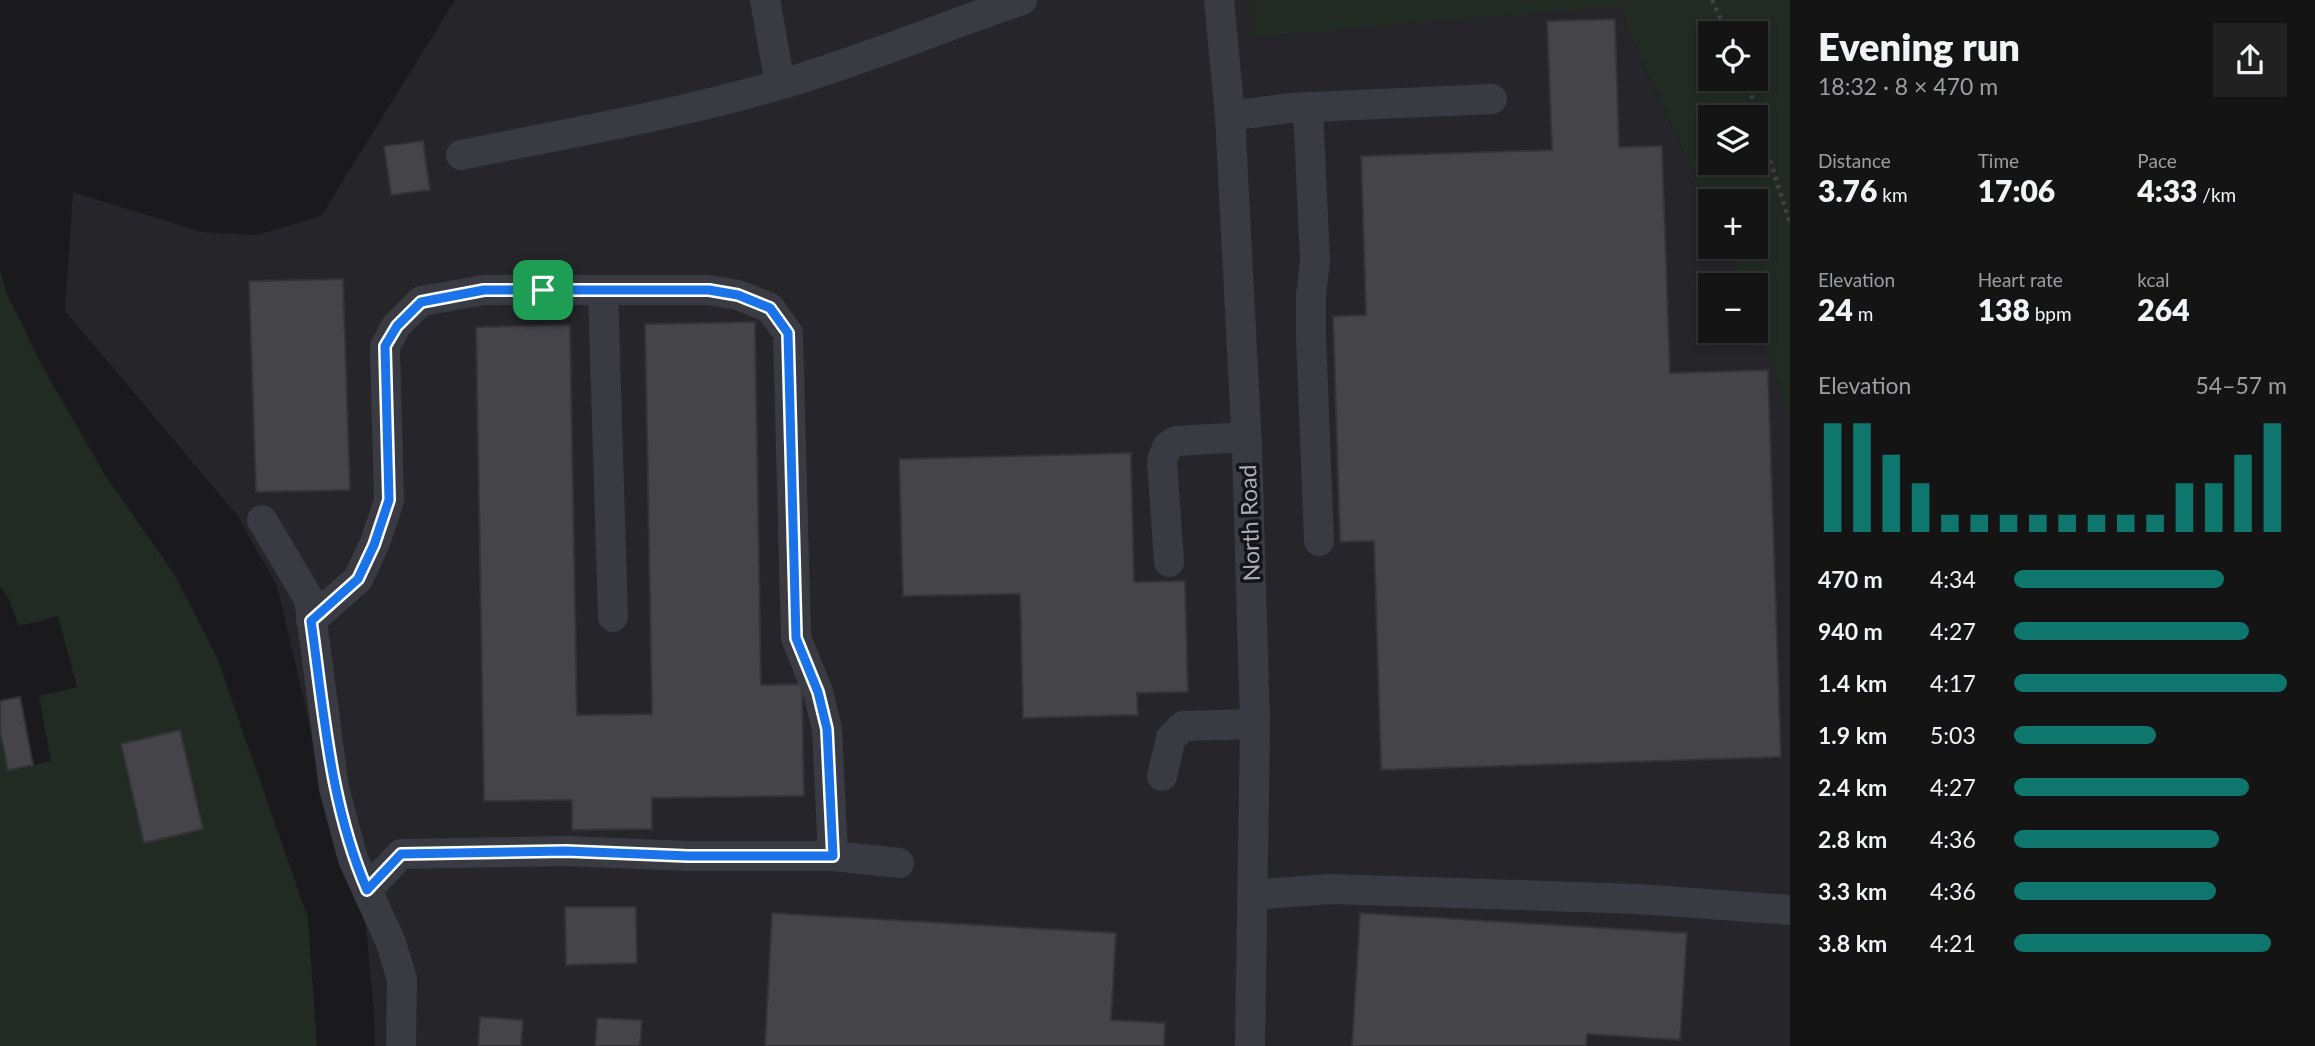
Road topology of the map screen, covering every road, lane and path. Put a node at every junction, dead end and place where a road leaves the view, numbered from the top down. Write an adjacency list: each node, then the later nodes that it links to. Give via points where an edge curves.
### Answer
1 (765, 0): 6 (street)
2 (1219, 0): 10 (street, North Road)
3 (1712, 0): 5 (path)
4 (1013, 2): 6 (street)
5 (1722, 21)
6 (780, 85): 11 (street)
7 (1750, 91): 12 (path)
8 (1492, 99): 9 (street)
9 (1308, 108): 10 (street); 16 (street)
10 (1230, 116): 14 (street, North Road)
11 (461, 155)
12 (1790, 223)
13 (603, 290): 18 (street); 19 (street, via 484,290 421,302 397,326 385,346 389,500 358,579); 22 (street, via 709,290 738,295 770,308 788,333 796,638 827,729)
14 (1246, 437): 17 (street, via 1176,440 1167,447 1162,461); 20 (street, North Road)
15 (262, 520): 19 (street, via 309,599)
16 (1319, 541)
17 (1169, 562)
18 (613, 617)
19 (311, 621): 24 (street, via 334,788 353,859)
20 (1255, 724): 21 (street, via 1183,726 1171,738); 25 (street, North Road)
21 (1162, 776)
22 (833, 856): 23 (street); 24 (street, via 566,851 401,854)
23 (899, 863)
24 (367, 890): 27 (street, via 402,979)
25 (1252, 895): 26 (street, via 1330,889 1638,899); 28 (street, North Road)
26 (1790, 910)
27 (401, 1046)
28 (1250, 1046)

